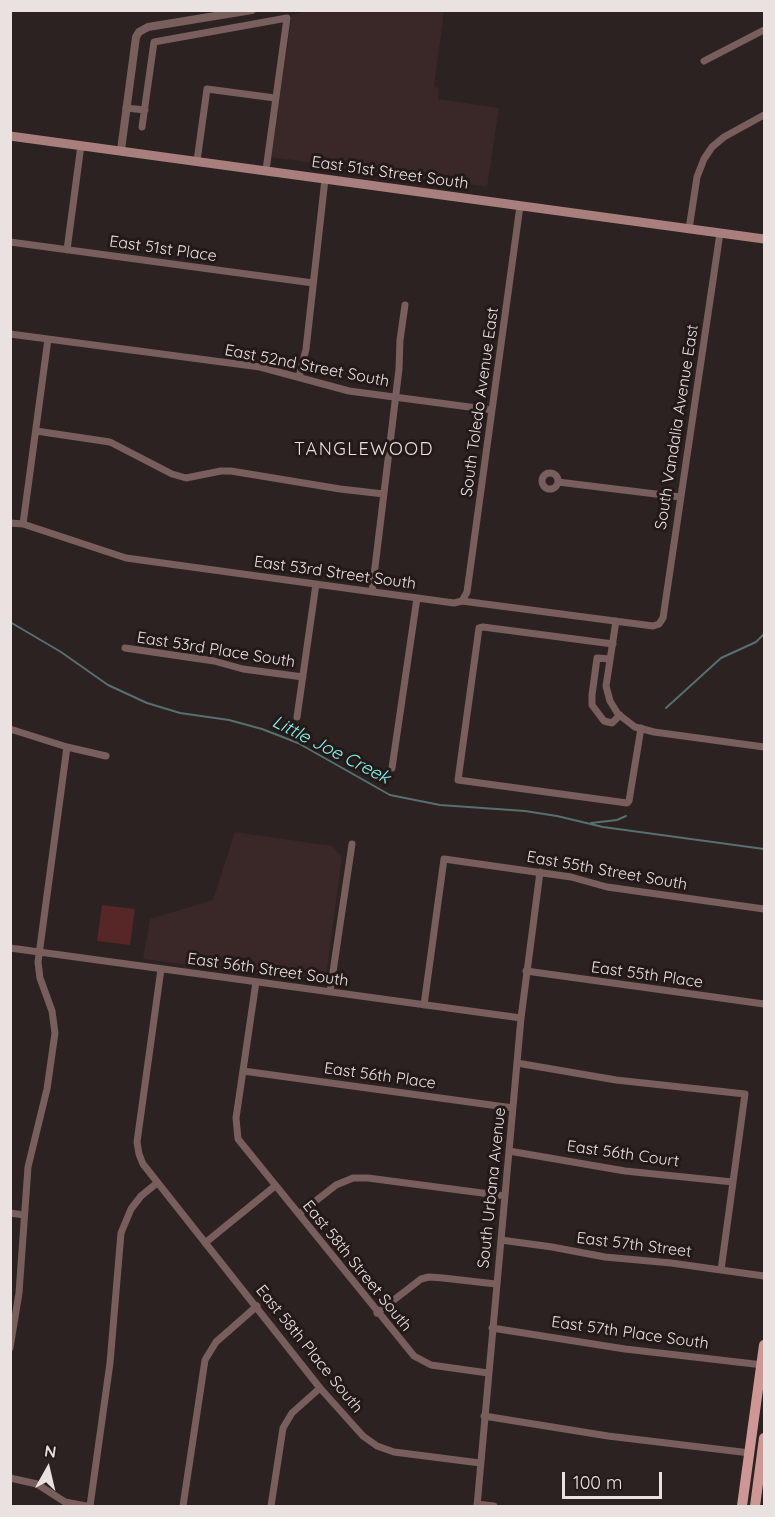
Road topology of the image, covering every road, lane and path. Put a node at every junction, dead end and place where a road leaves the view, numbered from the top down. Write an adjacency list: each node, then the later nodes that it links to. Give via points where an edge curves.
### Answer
1 (252, 10): 2 (street)
2 (194, 20): 4 (street); 7 (street, via 138,32)
3 (765, 30): 5 (street)
4 (196, 34): 6 (street, via 287,18); 8 (street, via 154,42)
5 (704, 61)
6 (275, 98): 14 (street, via 207,89); 15 (street)
7 (126, 108): 8 (street); 13 (street)
8 (144, 110): 10 (street)
9 (765, 115): 18 (street, via 712,147 696,177)
10 (142, 127)
11 (10, 136): 12 (main road, East 51st Street South)
12 (81, 145): 13 (main road, East 51st Street South); 22 (street)
13 (121, 150): 14 (main road, East 51st Street South)
14 (197, 161): 15 (main road, East 51st Street South)
15 (266, 170): 16 (main road, East 51st Street South)
16 (325, 179): 17 (main road, East 51st Street South); 23 (street)
17 (520, 206): 18 (main road, East 51st Street South); 29 (street, South Toledo Avenue East)
18 (688, 229): 19 (main road, East 51st Street South)
19 (720, 233): 20 (main road, East 51st Street South); 33 (street, South Vandalia Avenue East)
20 (765, 239)
21 (10, 242): 22 (street, East 51st Place)
22 (67, 249): 23 (street, East 51st Place)
23 (313, 283): 27 (street)
24 (405, 306): 28 (street)
25 (10, 334): 26 (street, East 52nd Street South)
26 (48, 339): 27 (street, East 52nd Street South, via 244,365); 30 (street)
27 (299, 377): 28 (street, East 52nd Street South, via 349,391)
28 (396, 397): 29 (street, East 52nd Street South); 32 (street)
29 (492, 410): 39 (street, South Toledo Avenue East, via 467,592)
30 (36, 431): 32 (street, via 110,442 186,478 231,471); 35 (street)
31 (558, 482): 33 (street)
32 (384, 494): 37 (street)
33 (680, 497): 41 (street, South Vandalia Avenue East)
34 (10, 523): 35 (street, East 53rd Street South)
35 (23, 524): 36 (street, East 53rd Street South, via 126,558)
36 (316, 584): 37 (street, East 53rd Street South); 45 (street)
37 (372, 592): 38 (street, East 53rd Street South)
38 (417, 598): 39 (street, East 53rd Street South); 53 (street)
39 (462, 601): 40 (street, East 53rd Street South)
40 (616, 621): 41 (street, East 53rd Street South); 42 (street)
41 (659, 624)
42 (613, 644): 44 (street); 48 (street, via 479,628 458,780 627,803)
43 (125, 648): 45 (street, East 53rd Place South)
44 (610, 659): 46 (street, via 606,686); 46 (street, via 597,658 592,705 604,721 612,723)
45 (303, 677): 47 (street)
46 (620, 715): 48 (street)
47 (297, 717)
48 (641, 728): 51 (street)
49 (10, 729): 50 (street)
50 (67, 747): 52 (street); 58 (street)
51 (765, 747)
52 (106, 756)
53 (392, 768)
54 (352, 844): 62 (street)
55 (540, 872): 56 (street, East 55th Street South, via 607,887); 60 (street, South Urbana Avenue); 64 (street, East 55th Street South, via 444,858)
56 (765, 909)
57 (10, 948): 58 (street, East 56th Street South)
58 (38, 952): 59 (street, East 56th Street South); 76 (street, via 38,971 55,1033 47,1089 28,1167)
59 (161, 969): 61 (street, East 56th Street South); 71 (street, East 58th Place South, via 137,1142 143,1164)
60 (526, 971): 63 (street, East 55th Place); 65 (street, South Urbana Avenue)
61 (256, 982): 62 (street, East 56th Street South); 67 (street)
62 (330, 992): 64 (street, East 56th Street South)
63 (765, 1004)
64 (424, 1005): 65 (street, East 56th Street South)
65 (521, 1018): 66 (street, South Urbana Avenue)
66 (517, 1063): 68 (street, South Urbana Avenue); 70 (street, via 616,1080 745,1094)
67 (243, 1071): 68 (street, East 56th Place); 72 (street, East 58th Street South, via 238,1139)
68 (513, 1108): 69 (street, South Urbana Avenue)
69 (509, 1151): 70 (street, East 56th Court, via 625,1171); 73 (street, South Urbana Avenue)
70 (733, 1182): 79 (street)
71 (157, 1183): 78 (street, East 58th Place South); 96 (street, via 131,1209 121,1233 110,1363)
72 (275, 1186): 75 (street, East 58th Street South); 78 (street)
73 (505, 1196): 75 (street, via 353,1178 336,1185); 77 (street, South Urbana Avenue)
74 (10, 1213): 76 (street)
75 (298, 1214): 83 (street, East 58th Street South)
76 (24, 1215): 86 (street, via 19,1293)
77 (501, 1240): 79 (street, East 57th Street); 81 (street, South Urbana Avenue)
78 (205, 1243): 82 (street, East 58th Place South)
79 (721, 1270): 80 (street, East 57th Street)
80 (765, 1276)
81 (496, 1284): 83 (street, via 429,1277); 84 (street, South Urbana Avenue)
82 (257, 1306): 89 (street, East 58th Place South); 97 (street, via 216,1342 205,1360)
83 (377, 1313): 88 (street, East 58th Street South, via 405,1348 422,1361)
84 (492, 1328): 87 (street, East 57th Place South); 88 (street, South Urbana Avenue)
85 (765, 1345): 87 (main road)
86 (10, 1348)
87 (763, 1365): 92 (main road)
88 (488, 1373): 90 (street, South Urbana Avenue)
89 (320, 1388): 93 (street, East 58th Place South, via 377,1446 394,1452); 98 (street, via 292,1413 283,1428)
90 (484, 1416): 92 (street); 93 (street, South Urbana Avenue)
91 (765, 1438): 101 (main road)
92 (750, 1453): 100 (main road)
93 (480, 1463): 95 (street, South Urbana Avenue)
94 (10, 1478): 96 (street, via 37,1484 65,1502)
95 (477, 1505): 99 (street)
96 (88, 1506)
97 (183, 1506)
98 (271, 1506)
99 (494, 1506)
100 (742, 1506)
101 (755, 1506)

